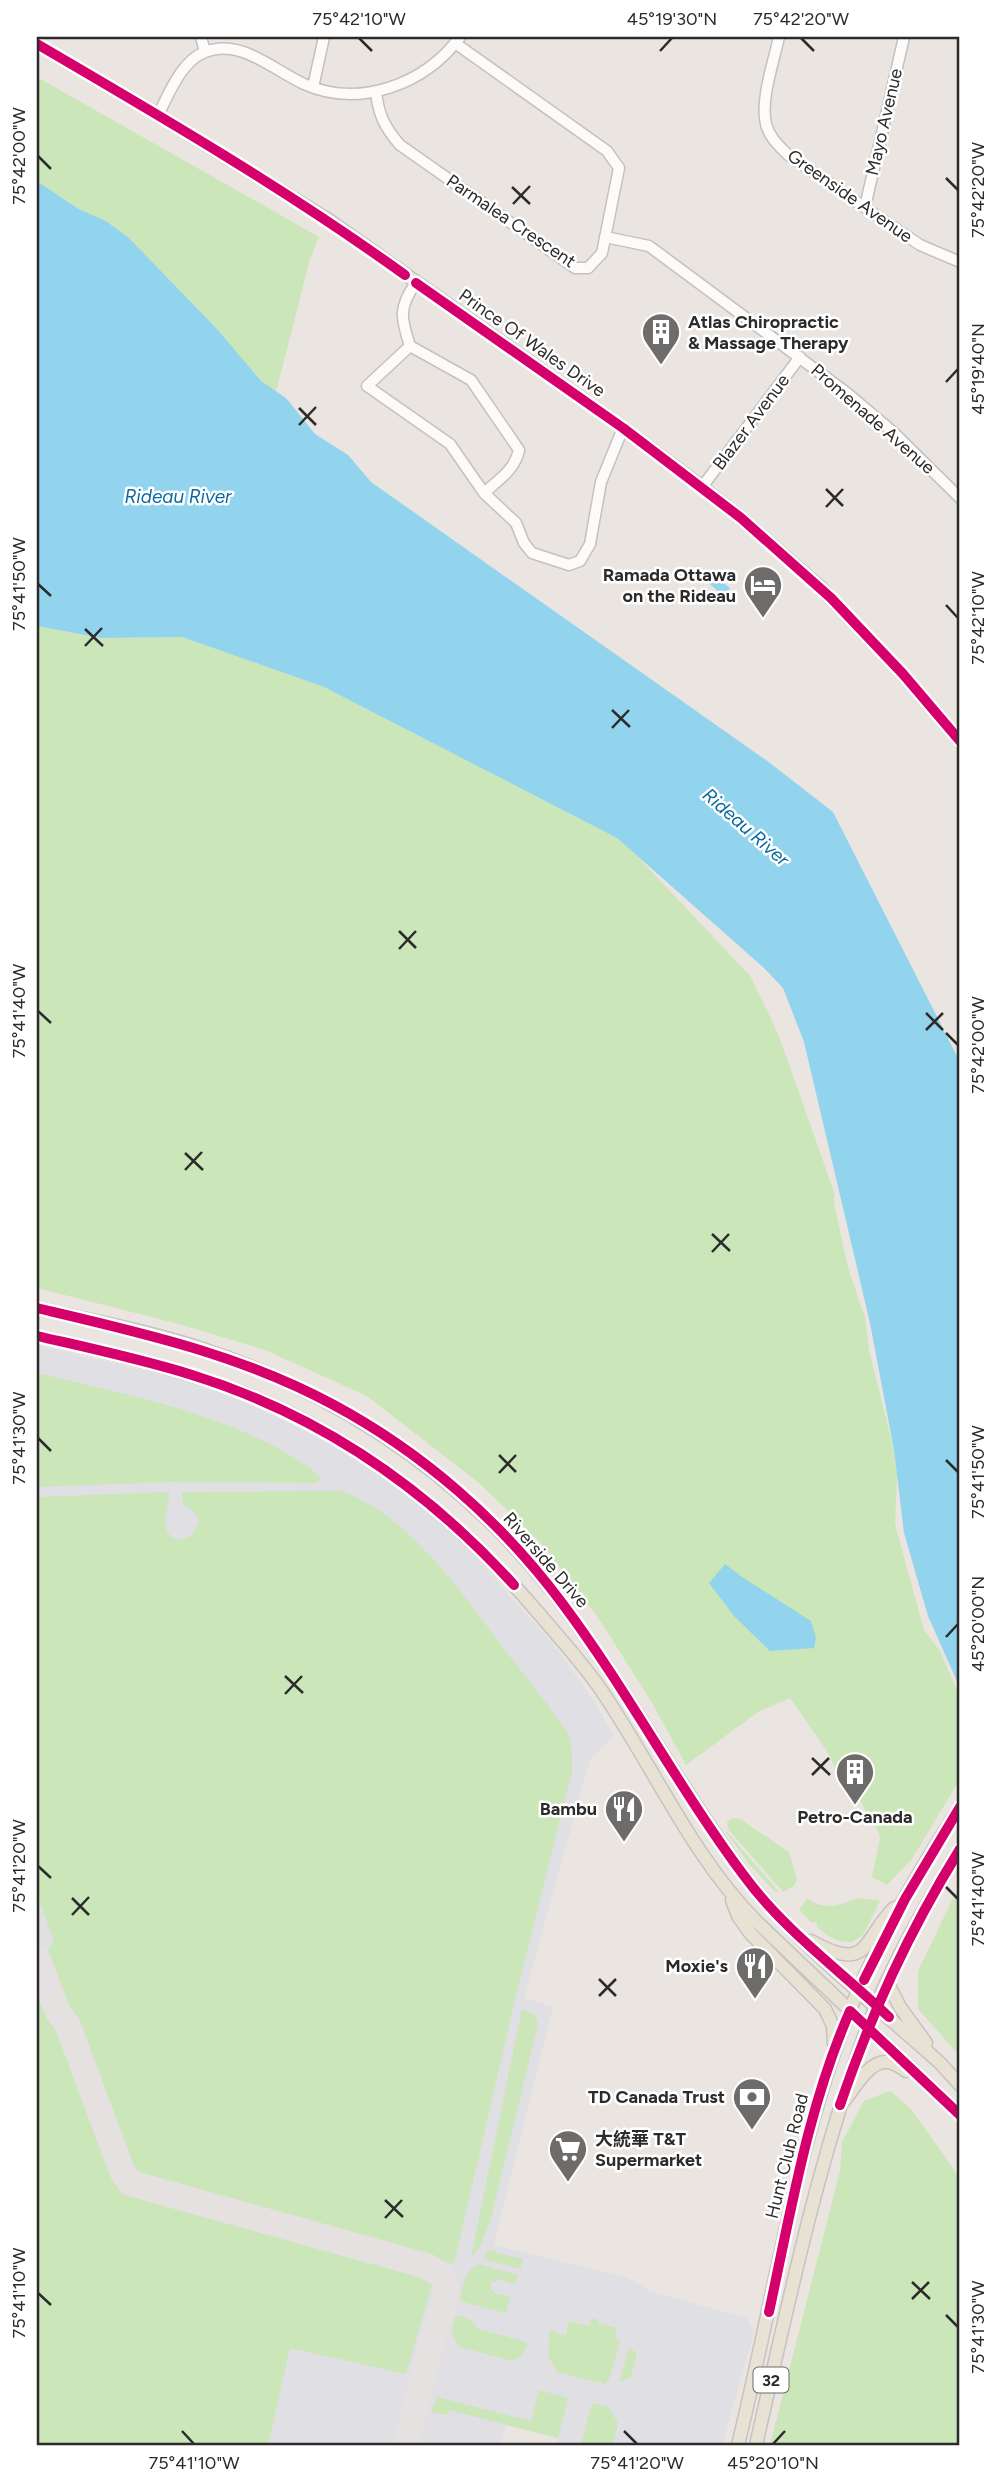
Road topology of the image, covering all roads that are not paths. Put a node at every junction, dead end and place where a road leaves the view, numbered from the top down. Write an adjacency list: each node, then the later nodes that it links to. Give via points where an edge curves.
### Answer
1 (201, 37): 7 (street)
2 (324, 37): 8 (street)
3 (779, 37): 11 (street, Greenside Avenue, via 764,107 774,141)
4 (904, 37): 11 (street, Mayo Avenue)
5 (458, 40): 9 (street, via 424,73); 12 (street, Parmalea Crescent, via 607,150 619,168)
6 (37, 44): 10 (main road, Prince Of Wales Drive)
7 (205, 52): 8 (street, via 248,53); 10 (street, via 178,77)
8 (313, 87): 9 (street)
9 (376, 91): 12 (street, Parmalea Crescent, via 386,129 400,145 575,268 588,268 603,253)
10 (158, 115): 14 (main road, Prince Of Wales Drive, via 330,221)
11 (865, 206): 13 (street, Greenside Avenue, via 920,245)
12 (606, 237): 16 (street, Promenade Avenue, via 649,246)
13 (960, 262)
14 (416, 283): 15 (street, via 402,308); 17 (main road, Prince Of Wales Drive)
15 (410, 346): 19 (street, via 471,380 517,447 514,465); 19 (street, via 366,386 450,444)
16 (800, 357): 18 (street, Blazer Avenue); 20 (street, Promenade Avenue, via 892,431)
17 (623, 428): 18 (main road, Prince Of Wales Drive); 19 (street, via 601,482 590,544 575,564 532,552 510,516)
18 (702, 487): 21 (main road, Prince Of Wales Drive, via 821,588)
19 (484, 493)
20 (960, 498)
21 (958, 740)
22 (37, 1308): 25 (main road, Riverside Drive, via 176,1341 248,1366 335,1405 421,1460 490,1521 549,1586)
23 (37, 1336): 26 (main road, via 165,1367 252,1396 335,1437 401,1481 473,1542 565,1644 606,1699)
24 (960, 1807): 29 (main road, Hunt Club Road / 32)
25 (707, 1821): 26 (main road); 30 (main road, Riverside Drive, via 745,1877)
26 (689, 1833): 28 (main road)
27 (957, 1854): 31 (main road, Hunt Club Road / 32)
28 (727, 1891): 34 (main road); 36 (main road, via 750,1933 825,2009 832,2026)
29 (905, 1899): 30 (main road, via 857,1952 829,1950); 32 (main road, Hunt Club Road / 32)
30 (791, 1930): 32 (main road, Riverside Drive)
31 (887, 1982): 33 (main road, Hunt Club Road / 32); 37 (main road)
32 (859, 1990): 33 (main road, Riverside Drive); 34 (main road, Hunt Club Road / 32)
33 (877, 2006): 35 (main road, Hunt Club Road / 32); 37 (main road, Riverside Drive)
34 (850, 2011): 35 (main road); 36 (main road, Hunt Club Road / 32)
35 (868, 2027): 39 (main road); 40 (main road, Hunt Club Road / 32)
36 (834, 2054): 42 (main road, Hunt Club Road / 32, via 795,2192)
37 (940, 2063): 38 (main road, Riverside Drive)
38 (960, 2085)
39 (930, 2088): 40 (main road, via 891,2062 883,2062 865,2075); 41 (main road)
40 (840, 2105): 43 (main road, Hunt Club Road / 32)
41 (960, 2115)
42 (769, 2312): 43 (main road); 44 (main road, Hunt Club Road / 32)
43 (786, 2315): 45 (main road, Hunt Club Road / 32)
44 (738, 2445)
45 (756, 2445)

